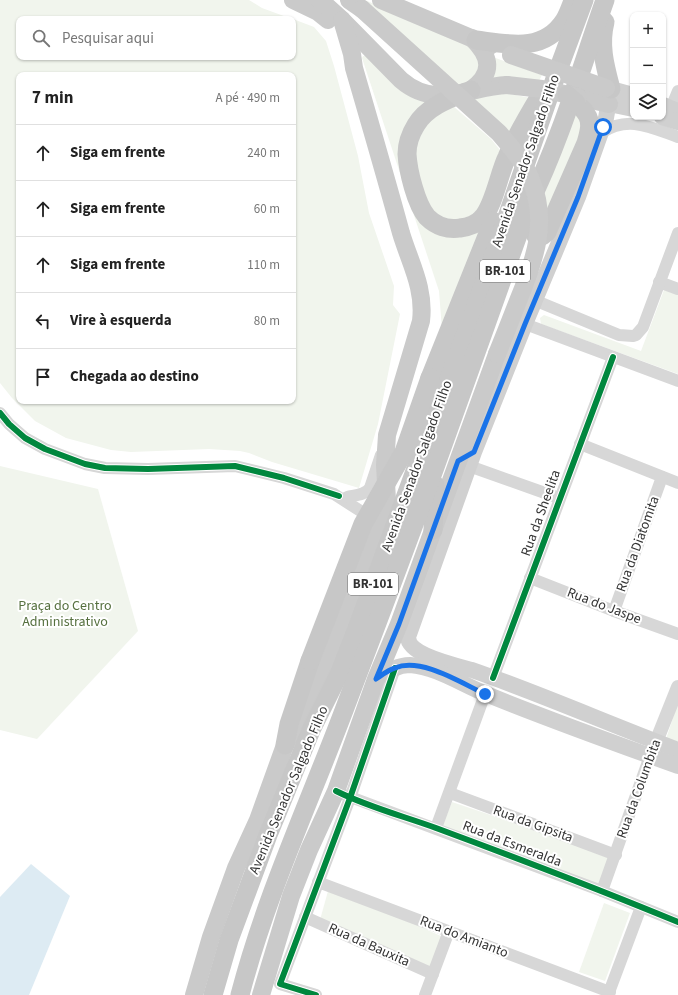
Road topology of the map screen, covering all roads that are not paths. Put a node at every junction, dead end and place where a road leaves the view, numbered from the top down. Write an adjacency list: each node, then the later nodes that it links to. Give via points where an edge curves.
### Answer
1 (293, 0): 12 (main road, via 318,12 330,22)
2 (320, 0): 9 (main road)
3 (381, 0): 10 (main road)
4 (573, 0): 10 (highway, via 564,21 554,32 532,44 517,45)
5 (584, 0): 11 (highway, Avenida Senador Salgado Filho / BR-101)
6 (605, 0): 23 (highway, Avenida Senador Salgado Filho / BR-101, via 553,150)
7 (610, 0): 16 (highway, via 602,33)
8 (355, 5): 34 (main road, bridge, via 499,133 514,150 532,182 538,199 537,251 496,354)
9 (342, 20): 12 (main road); 14 (main road, via 410,87 431,95 457,94)
10 (474, 39): 14 (main road, via 484,51 487,70 481,83); 16 (main road, bridge)
11 (564, 55): 13 (highway, Avenida Senador Salgado Filho / BR-101); 14 (highway, via 506,157 482,219 462,228 450,228 435,224 424,212 412,181 408,147 420,119 434,107)
12 (354, 68): 32 (main road, Avenida Senador Salgado Filho, via 404,244 420,288 422,310 418,332)
13 (557, 73): 52 (highway, Avenida Senador Salgado Filho / BR-101, via 480,296 358,626 340,672); 53 (highway, BR-101, bridge, via 519,153 430,378 404,452 363,524 310,661 289,724)
14 (471, 90): 18 (main road, bridge, via 507,85 542,89)
15 (678, 91): 20 (street)
16 (609, 94): 17 (main road); 18 (main road); 19 (main road); 21 (main road)
17 (630, 95)
18 (574, 98): 23 (highway, via 586,113 591,129 547,232 542,236 535,234)
19 (630, 107)
20 (670, 113)
21 (601, 133): 22 (street, via 610,127 631,123); 27 (main road, via 578,197)
22 (678, 137)
23 (529, 204): 35 (highway, Avenida Senador Salgado Filho / BR-101)
24 (678, 233): 25 (street)
25 (659, 282): 26 (street); 27 (street, via 643,327 636,335 610,332)
26 (678, 289)
27 (534, 300): 28 (main road)
28 (525, 324): 29 (street); 34 (main road)
29 (613, 357): 30 (street); 33 (street, Rua da Sheelita)
30 (678, 381)
31 (0, 413): 38 (street, via 25,438 45,449 85,464 105,468 148,469 235,466)
32 (387, 435): 38 (street, via 370,488 364,493); 40 (main road, Avenida Senador Salgado Filho)
33 (580, 444): 36 (street); 39 (street, Rua da Sheelita)
34 (467, 460): 39 (street); 42 (main road); 48 (main road, via 408,642 425,655)
35 (435, 468): 42 (highway); 71 (highway, Avenida Senador Salgado Filho / BR-101, via 330,748 273,890)
36 (662, 477): 37 (street); 44 (street, Rua da Diatomita)
37 (678, 483)
38 (343, 496): 40 (street); 41 (street)
39 (559, 498): 43 (street, Rua da Sheelita)
40 (387, 500): 41 (main road, Avenida Senador Salgado Filho)
41 (381, 524): 47 (main road, Avenida Senador Salgado Filho)
42 (433, 530): 49 (main road)
43 (530, 578): 44 (street, Rua do Jaspe); 48 (street, Rua da Sheelita)
44 (614, 611): 45 (street, Rua do Jaspe)
45 (678, 634)
46 (395, 668): 49 (main road); 51 (main road, via 408,665 427,668); 58 (street)
47 (323, 676): 52 (highway); 53 (main road, Avenida Senador Salgado Filho)
48 (492, 678): 54 (main road)
49 (376, 679): 58 (main road)
50 (678, 687): 54 (street, Rua da Columbita)
51 (485, 694): 54 (main road); 57 (street)
52 (312, 728): 70 (highway, Avenida Senador Salgado Filho / BR-101, via 260,856 229,940)
53 (285, 745): 69 (main road, Avenida Senador Salgado Filho, via 210,938)
54 (653, 749): 55 (main road); 56 (main road); 60 (street, Rua da Columbita)
55 (678, 750)
56 (678, 766)
57 (450, 793): 59 (street); 60 (street, Rua da Gipsita)
58 (344, 795): 59 (street, Rua da Esmeralda); 61 (street); 72 (main road, via 309,850 291,896)
59 (436, 828): 62 (street, Rua da Esmeralda)
60 (616, 855): 62 (street, Rua da Columbita)
61 (318, 882): 64 (street); 66 (street, Rua do Amianto)
62 (602, 891): 63 (street, Rua da Esmeralda)
63 (641, 907): 65 (street, Rua da Esmeralda); 68 (street)
64 (305, 917): 67 (street, Rua da Bauxita); 73 (street, via 280,984)
65 (678, 922)
66 (449, 931): 67 (street); 68 (street, Rua do Amianto)
67 (433, 974): 74 (street)
68 (609, 993)
69 (194, 995)
70 (213, 995)
71 (240, 995)
72 (261, 995)
73 (316, 995)
74 (425, 995)

